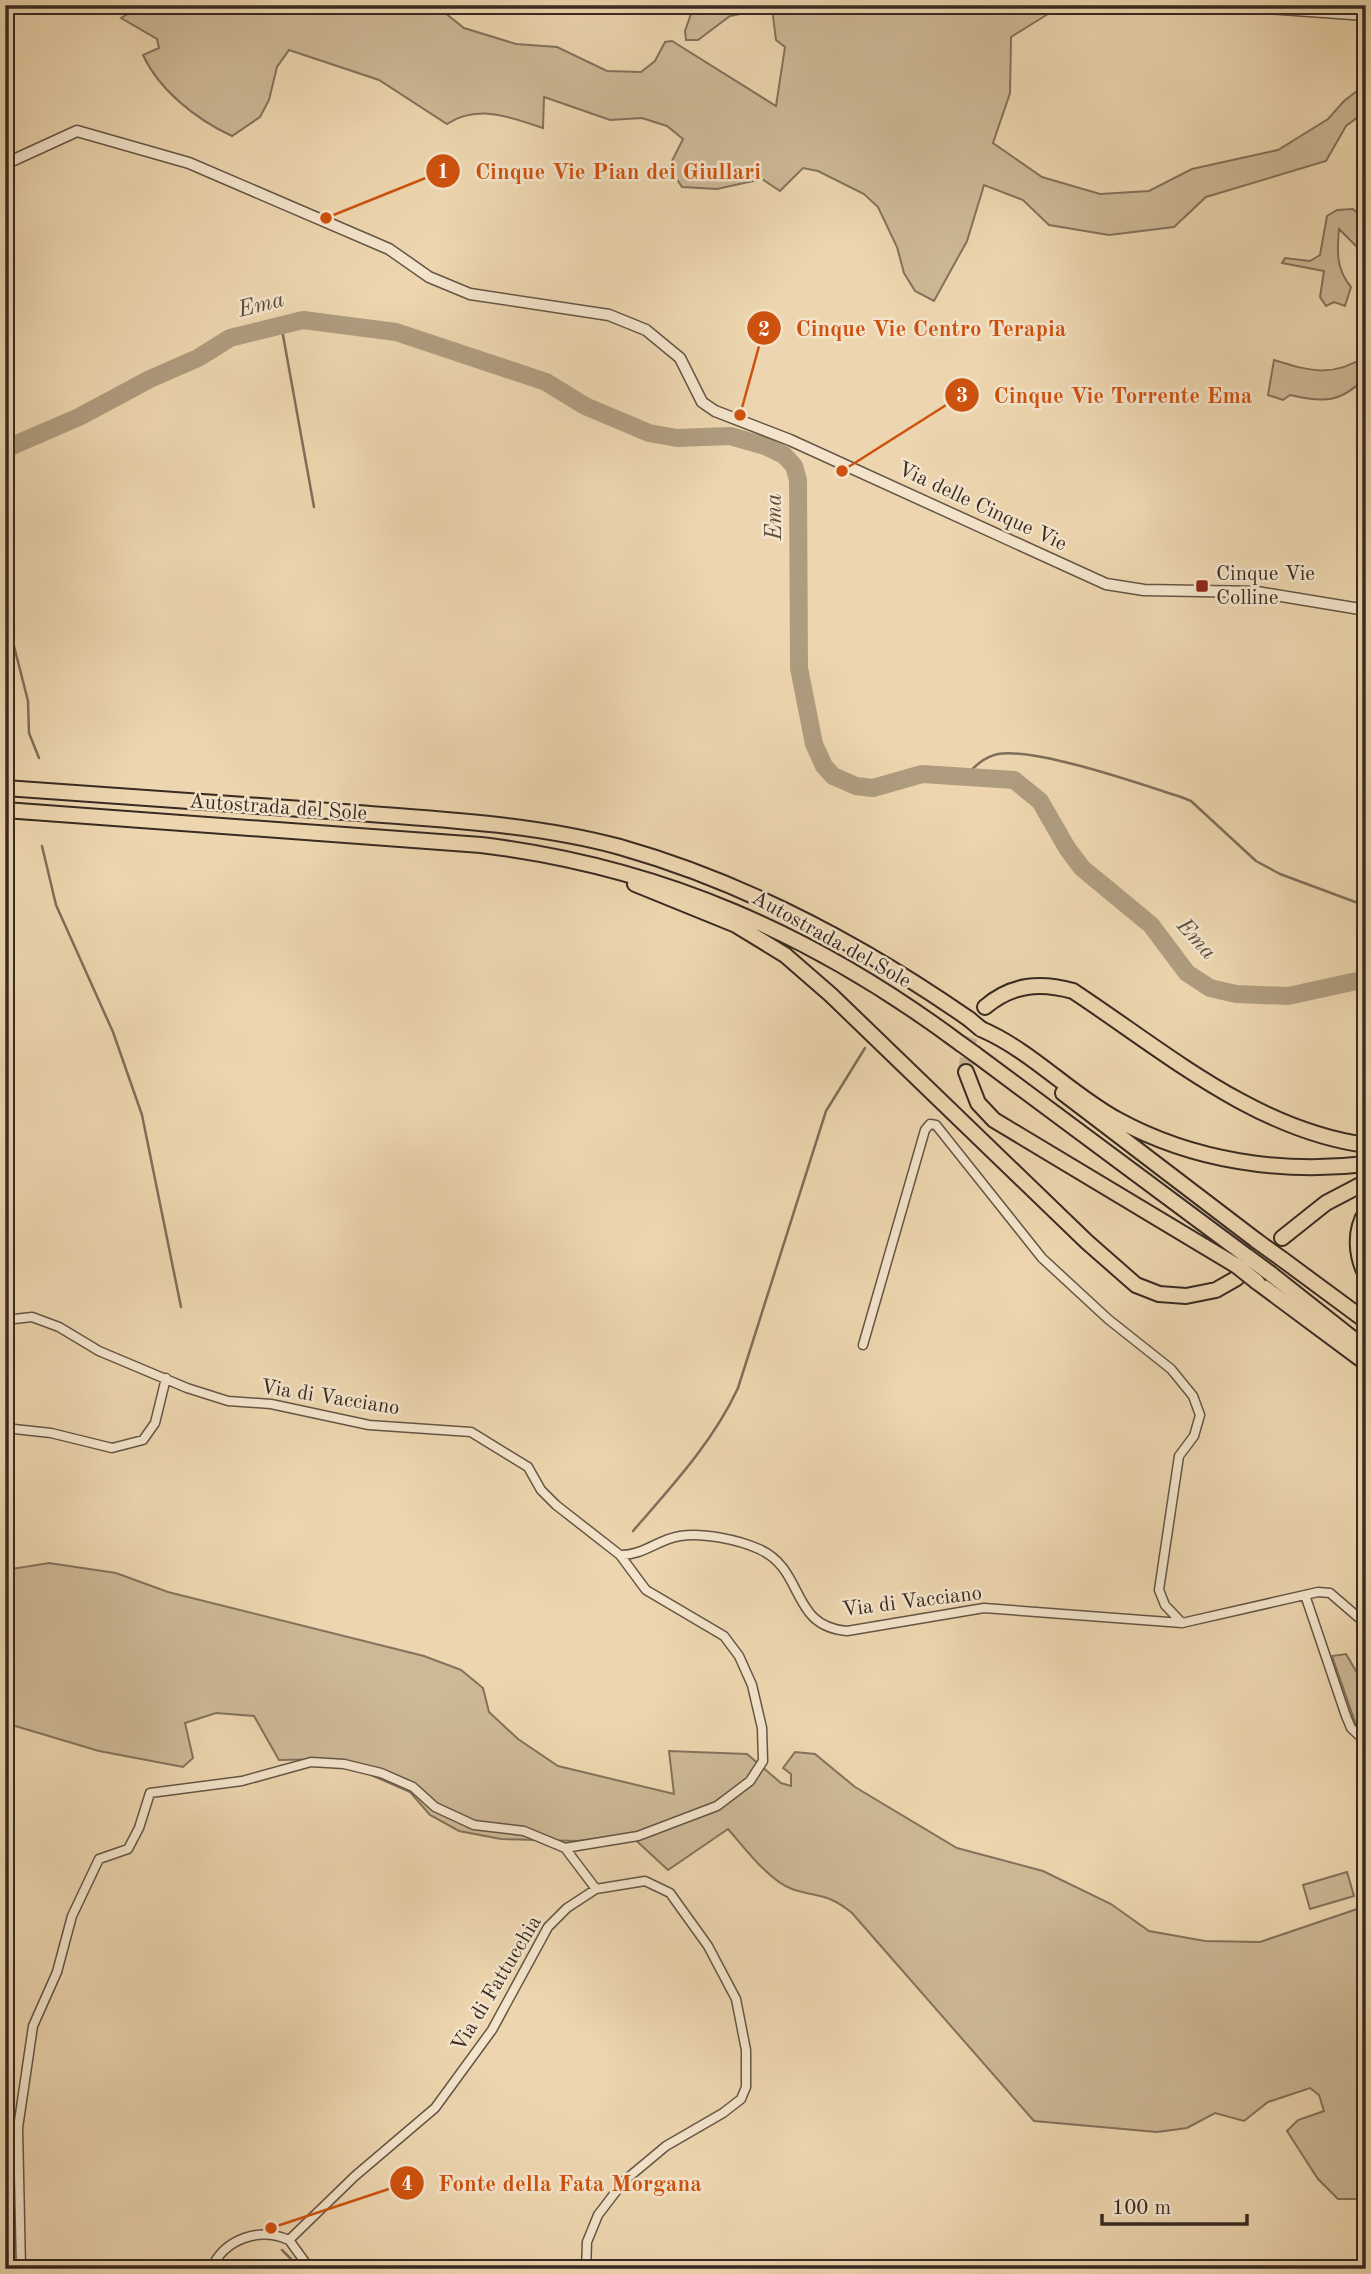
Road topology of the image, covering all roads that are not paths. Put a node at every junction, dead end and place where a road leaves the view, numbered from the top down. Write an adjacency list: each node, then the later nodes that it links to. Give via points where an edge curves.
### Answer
1 (1207, 5): 2 (street)
2 (1366, 16)
3 (5, 164): 4 (street, Via delle Cinque Vie, via 77,131 189,163 389,249 429,277 470,294 609,315 646,330 680,358 702,402 715,411 790,440 1105,584 1144,590 1257,592)
4 (1366, 610)
5 (5, 788): 9 (highway, Autostrada del Sole, via 482,823 617,847 719,880 796,915 910,979)
6 (5, 810): 7 (highway, Autostrada del Sole, via 481,845)
7 (571, 859): 16 (highway, Autostrada del Sole, bridge, via 625,871 753,918 847,968 975,1054); 16 (highway, via 703,910 785,955 1136,1285 1159,1294 1186,1296 1216,1290)
8 (985, 1007): 11 (highway, via 1010,990 1028,986 1049,984 1073,991 1247,1105 1295,1127)
9 (975, 1024): 12 (highway, via 1004,1039 1118,1120 1170,1143 1262,1165); 19 (highway, Autostrada del Sole, bridge)
10 (966, 1072): 16 (highway, via 978,1103 1008,1130)
11 (1366, 1145)
12 (1366, 1164)
13 (1366, 1182): 15 (highway, via 1326,1203)
14 (1366, 1212): 17 (highway, via 1358,1236 1358,1260)
15 (1282, 1238)
16 (1240, 1267): 21 (highway, Autostrada del Sole, bridge, via 1271,1274); 22 (highway, bridge)
17 (1366, 1275)
18 (5, 1320): 23 (street, Via di Vacciano, via 32,1317)
19 (1366, 1321)
20 (863, 1345): 27 (street, via 925,1130 936,1125 1042,1258 1171,1369 1193,1396 1200,1415 1194,1436 1179,1457 1159,1590 1165,1605)
21 (1366, 1349)
22 (1366, 1363)
23 (166, 1378): 24 (street, via 155,1423 144,1440 112,1448 51,1433); 25 (street, Via di Vacciano, via 228,1401 271,1404 369,1425 471,1432 528,1467 556,1505)
24 (5, 1428)
25 (620, 1555): 27 (street, Via di Vacciano, via 680,1536 711,1537 758,1548 782,1564 804,1609 830,1629 847,1631 984,1608); 30 (street, Via di Vacciano, via 646,1590 724,1636 739,1656 762,1728 763,1761 750,1781 717,1806 638,1836)
26 (1305, 1595): 27 (street, Via di Vacciano); 28 (street, Via di Vacciano, via 1331,1593); 29 (street, via 1346,1716)
27 (1182, 1623)
28 (1366, 1624)
29 (1366, 1742)
30 (565, 1848): 31 (street); 33 (street, via 524,1831 474,1825 435,1807 413,1787 344,1764 311,1762 242,1781 150,1793 128,1849 99,1859 72,1916 57,1972 33,2026 18,2128)
31 (596, 1889): 32 (street, Via di Fattucchia, via 548,1927 492,2031 435,2108); 36 (street, Via di Fattucchia, via 645,1881 670,1893 708,1946 736,1999 746,2050 746,2087 741,2099 723,2113 666,2146 624,2181 598,2215 587,2242)
32 (289, 2240): 34 (street, via 266,2233 251,2236 223,2250); 35 (street)
33 (22, 2269)
34 (211, 2269)
35 (310, 2269)
36 (586, 2269)

